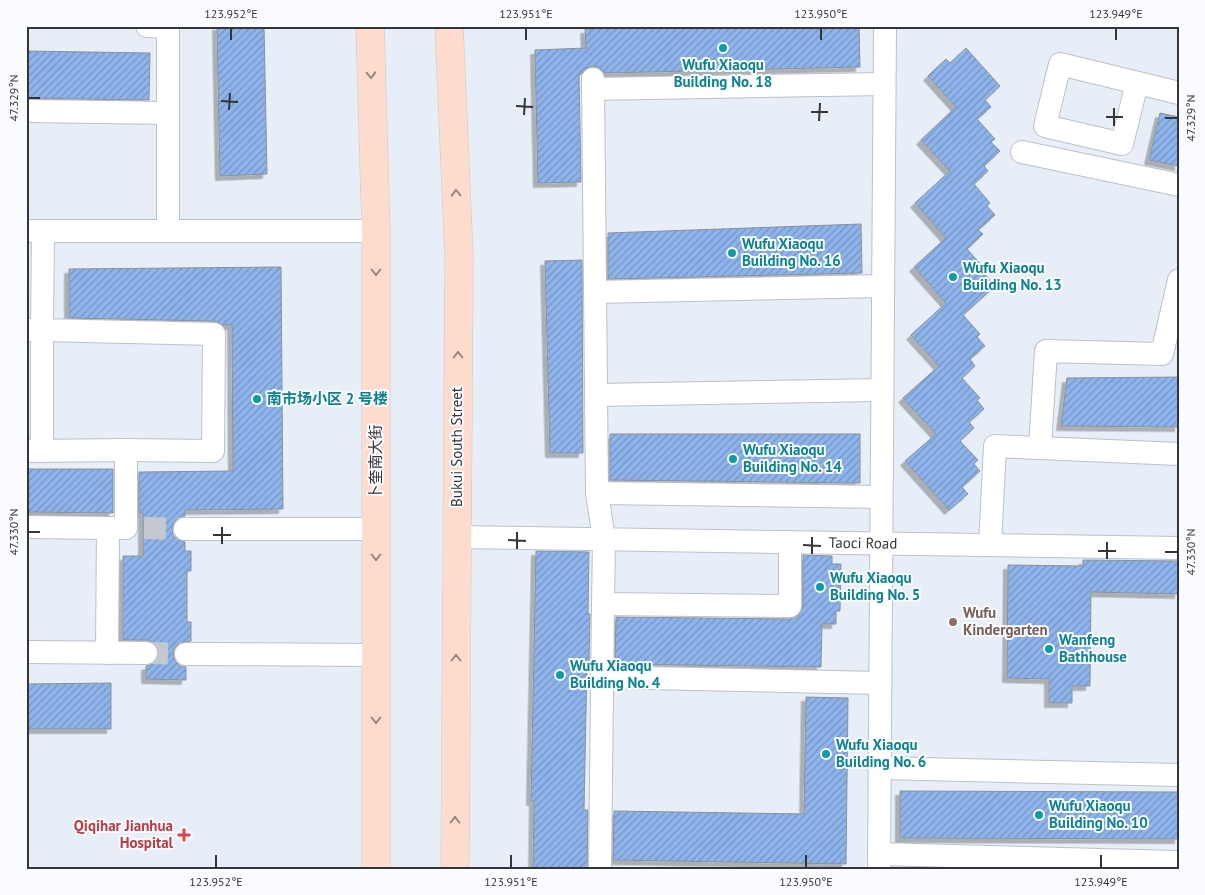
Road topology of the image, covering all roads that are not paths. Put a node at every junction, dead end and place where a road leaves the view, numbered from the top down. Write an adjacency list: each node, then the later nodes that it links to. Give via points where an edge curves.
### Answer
1 (147, 26): 2 (street)
2 (168, 26): 10 (street)
3 (370, 26): 15 (main road, 卜奎南大街, one-way to 15)
4 (450, 26): 32 (main road, Bukui South Street, one-way to 4, via 459,256)
5 (885, 26): 6 (street)
6 (884, 84): 17 (street); 18 (street, via 593,84)
7 (1137, 84): 7 (street, via 1060,64 1045,126 1122,144); 8 (street)
8 (1179, 93)
9 (26, 111): 10 (street)
10 (168, 113): 14 (street)
11 (1022, 152): 12 (street)
12 (1179, 185)
13 (35, 231): 14 (street); 19 (street)
14 (168, 231): 15 (street)
15 (376, 231): 31 (main road, 卜奎南大街, one-way to 31)
16 (1179, 280): 22 (street, via 1162,354 1046,350)
17 (882, 286): 18 (street); 20 (street)
18 (595, 292): 21 (street)
19 (34, 330): 23 (street, via 214,334 213,451); 24 (street)
20 (882, 390): 21 (street); 27 (street)
21 (596, 395): 26 (street)
22 (1040, 448): 25 (street); 36 (street, via 995,446)
23 (126, 450): 24 (street); 29 (street)
24 (34, 451)
25 (1179, 454)
26 (597, 493): 27 (street); 33 (street)
27 (880, 497): 35 (street)
28 (26, 527): 29 (street)
29 (126, 528): 40 (street)
30 (185, 529): 31 (street)
31 (376, 529): 43 (main road, 卜奎南大街, one-way to 43)
32 (457, 537): 33 (street, Taoci Road); 50 (main road, Bukui South Street, one-way to 32)
33 (604, 539): 34 (street, Taoci Road); 38 (street)
34 (790, 542): 35 (street, Taoci Road); 38 (street, via 790,606)
35 (880, 544): 36 (street, Taoci Road); 45 (street)
36 (990, 545): 37 (street, Taoci Road)
37 (1179, 548)
38 (603, 604): 44 (street)
39 (26, 652): 40 (street)
40 (107, 653): 41 (street)
41 (146, 653)
42 (186, 654): 43 (street)
43 (376, 655): 49 (main road, 卜奎南大街, one-way to 49)
44 (602, 677): 45 (street); 51 (street)
45 (880, 683): 46 (street)
46 (879, 768): 47 (street); 48 (street)
47 (1179, 775)
48 (879, 861): 52 (street, via 1176,862)
49 (376, 869)
50 (454, 869)
51 (600, 869)
52 (1176, 869)

